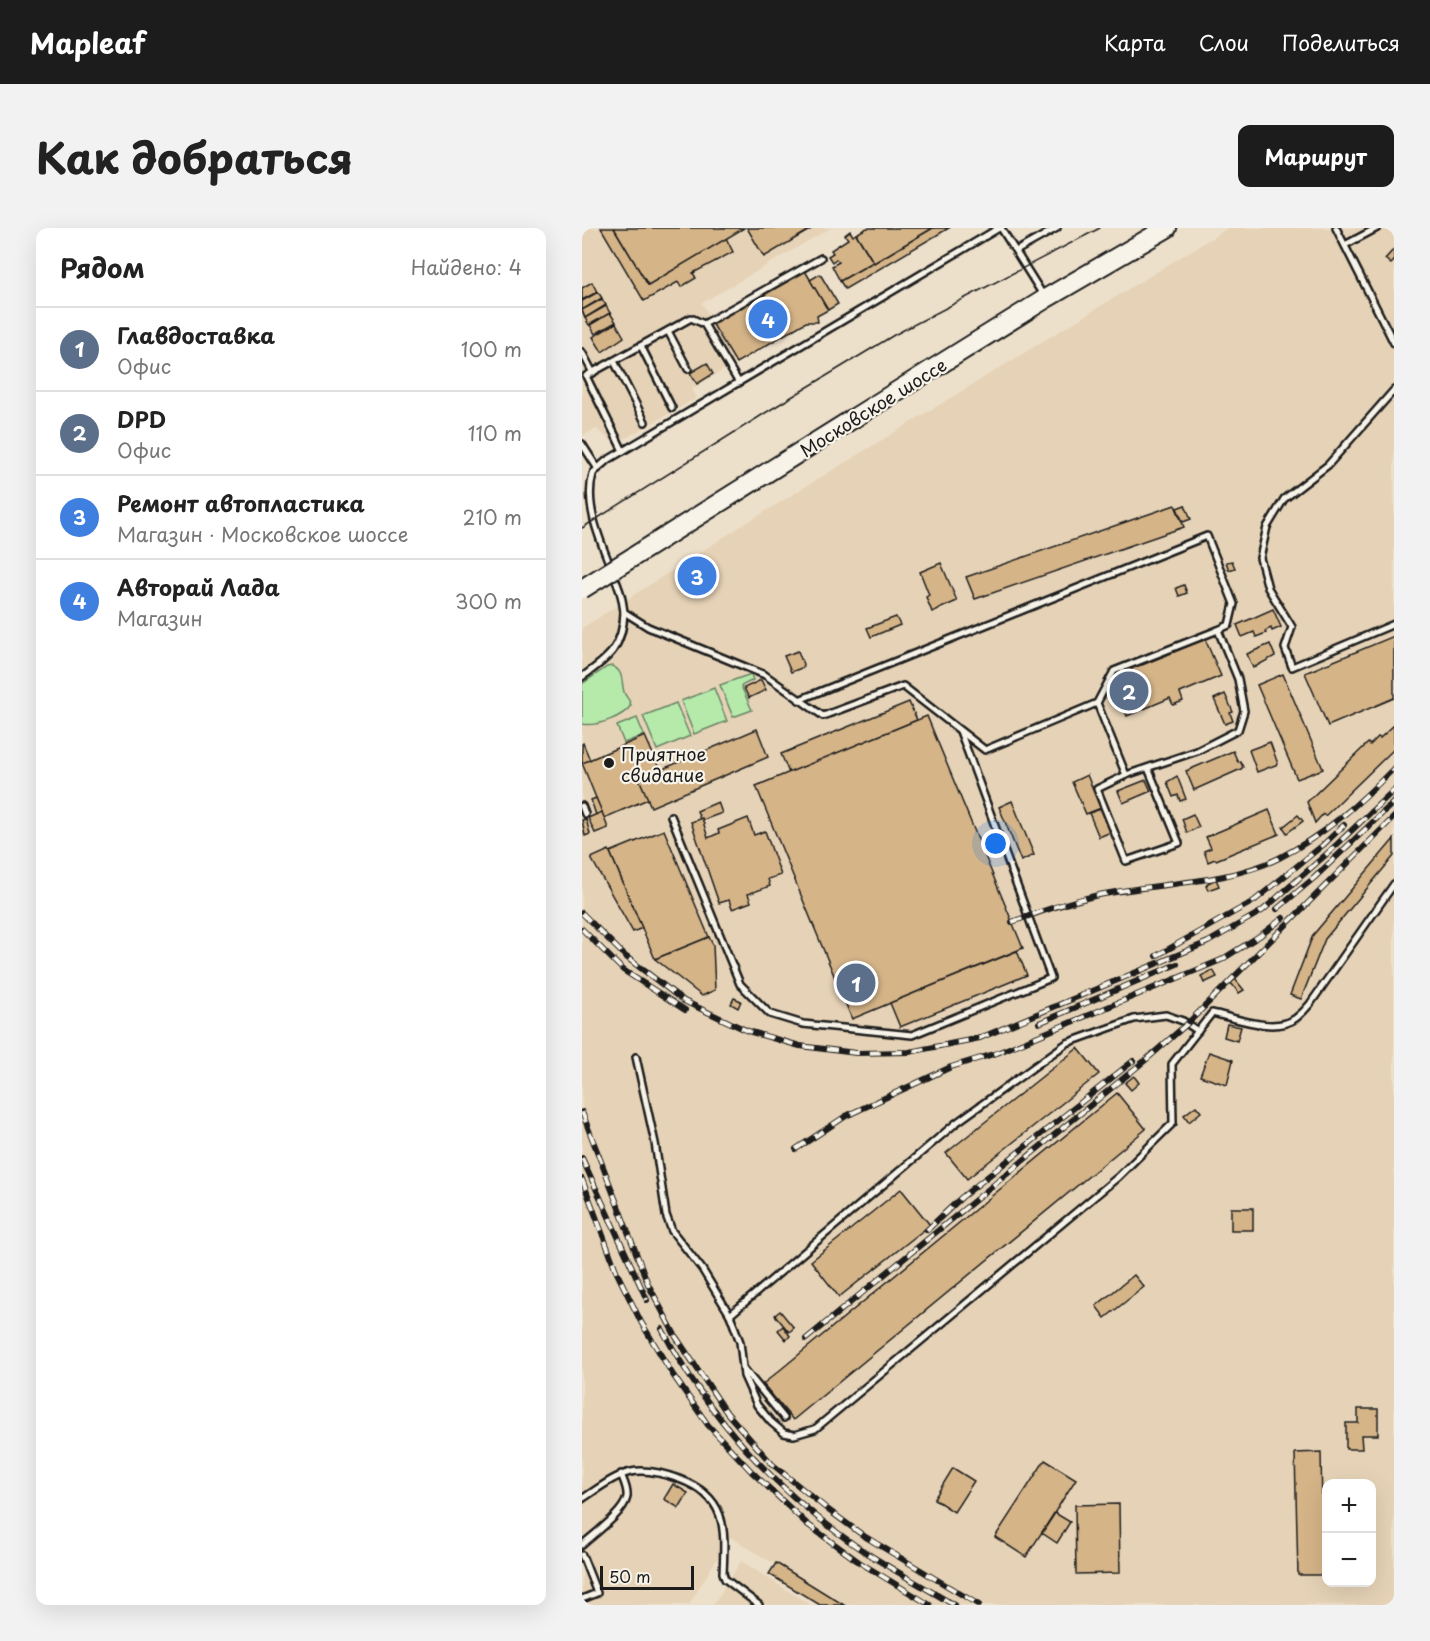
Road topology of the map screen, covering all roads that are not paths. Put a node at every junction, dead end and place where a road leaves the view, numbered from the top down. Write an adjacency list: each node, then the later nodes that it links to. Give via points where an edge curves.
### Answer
1 (1000, 228): 7 (lane); 19 (lane)
2 (1057, 228): 7 (lane)
3 (1167, 228): 9 (main road, Московское шоссе)
4 (1336, 228): 6 (lane)
5 (1377, 228): 6 (lane)
6 (1345, 245): 12 (lane)
7 (1016, 251): 9 (lane)
8 (821, 258): 10 (lane)
9 (1045, 299): 27 (main road, Московское шоссе, bridge)
10 (704, 324): 11 (lane, via 691,318); 19 (lane)
11 (668, 331): 13 (lane); 16 (lane)
12 (1394, 343)
13 (641, 346): 15 (lane); 21 (lane)
14 (582, 352): 17 (lane)
15 (614, 361): 17 (lane); 22 (lane)
16 (688, 369)
17 (593, 373): 18 (lane)
18 (584, 378): 24 (lane)
19 (738, 383): 24 (lane)
20 (1394, 390): 29 (lane, via 1329,465 1284,499 1267,526 1260,558 1268,588 1292,627 1285,648 1292,667)
21 (672, 408)
22 (645, 422)
23 (582, 444): 25 (lane)
24 (623, 451): 25 (lane)
25 (598, 469): 26 (lane)
26 (584, 498): 28 (lane, via 598,546 620,590)
27 (582, 589)
28 (624, 612): 31 (lane, via 624,630 618,646); 32 (lane, via 648,627 765,675)
29 (1394, 624)
30 (1218, 630): 32 (lane, via 1229,625 1234,604 1206,536); 33 (lane, via 1114,671); 35 (lane, via 1238,679 1244,711 1238,730 1197,751)
31 (582, 677)
32 (799, 700): 34 (lane, via 823,716 903,686)
33 (1097, 704): 34 (lane, via 985,750); 36 (lane)
34 (960, 730): 39 (lane, via 1051,978 912,1035 803,1024 770,1014 740,984)
35 (1148, 768): 36 (lane); 36 (lane, via 1179,843 1126,861 1096,789)
36 (1126, 775)
37 (582, 806): 38 (lane)
38 (585, 814)
39 (671, 816)
40 (1394, 884): 41 (lane, via 1310,1004 1296,1018 1286,1024 1269,1025 1212,1013)
41 (1198, 1031): 43 (lane, via 1166,1015 1134,1019 1067,1043 956,1123); 44 (lane, via 1172,1064 1173,1123 1118,1177 815,1429 794,1435 784,1433 757,1405)
42 (636, 1057): 43 (lane, via 666,1215 672,1231 702,1269)
43 (730, 1315): 44 (lane, via 740,1342)
44 (743, 1368): 45 (lane)
45 (784, 1418)
46 (621, 1474): 47 (lane); 48 (lane, via 627,1487 622,1509); 51 (lane, via 658,1471 706,1492 715,1503 724,1533 725,1579)
47 (582, 1499)
48 (582, 1545)
49 (582, 1555): 50 (lane, via 597,1593)
50 (582, 1599)
51 (759, 1605)

